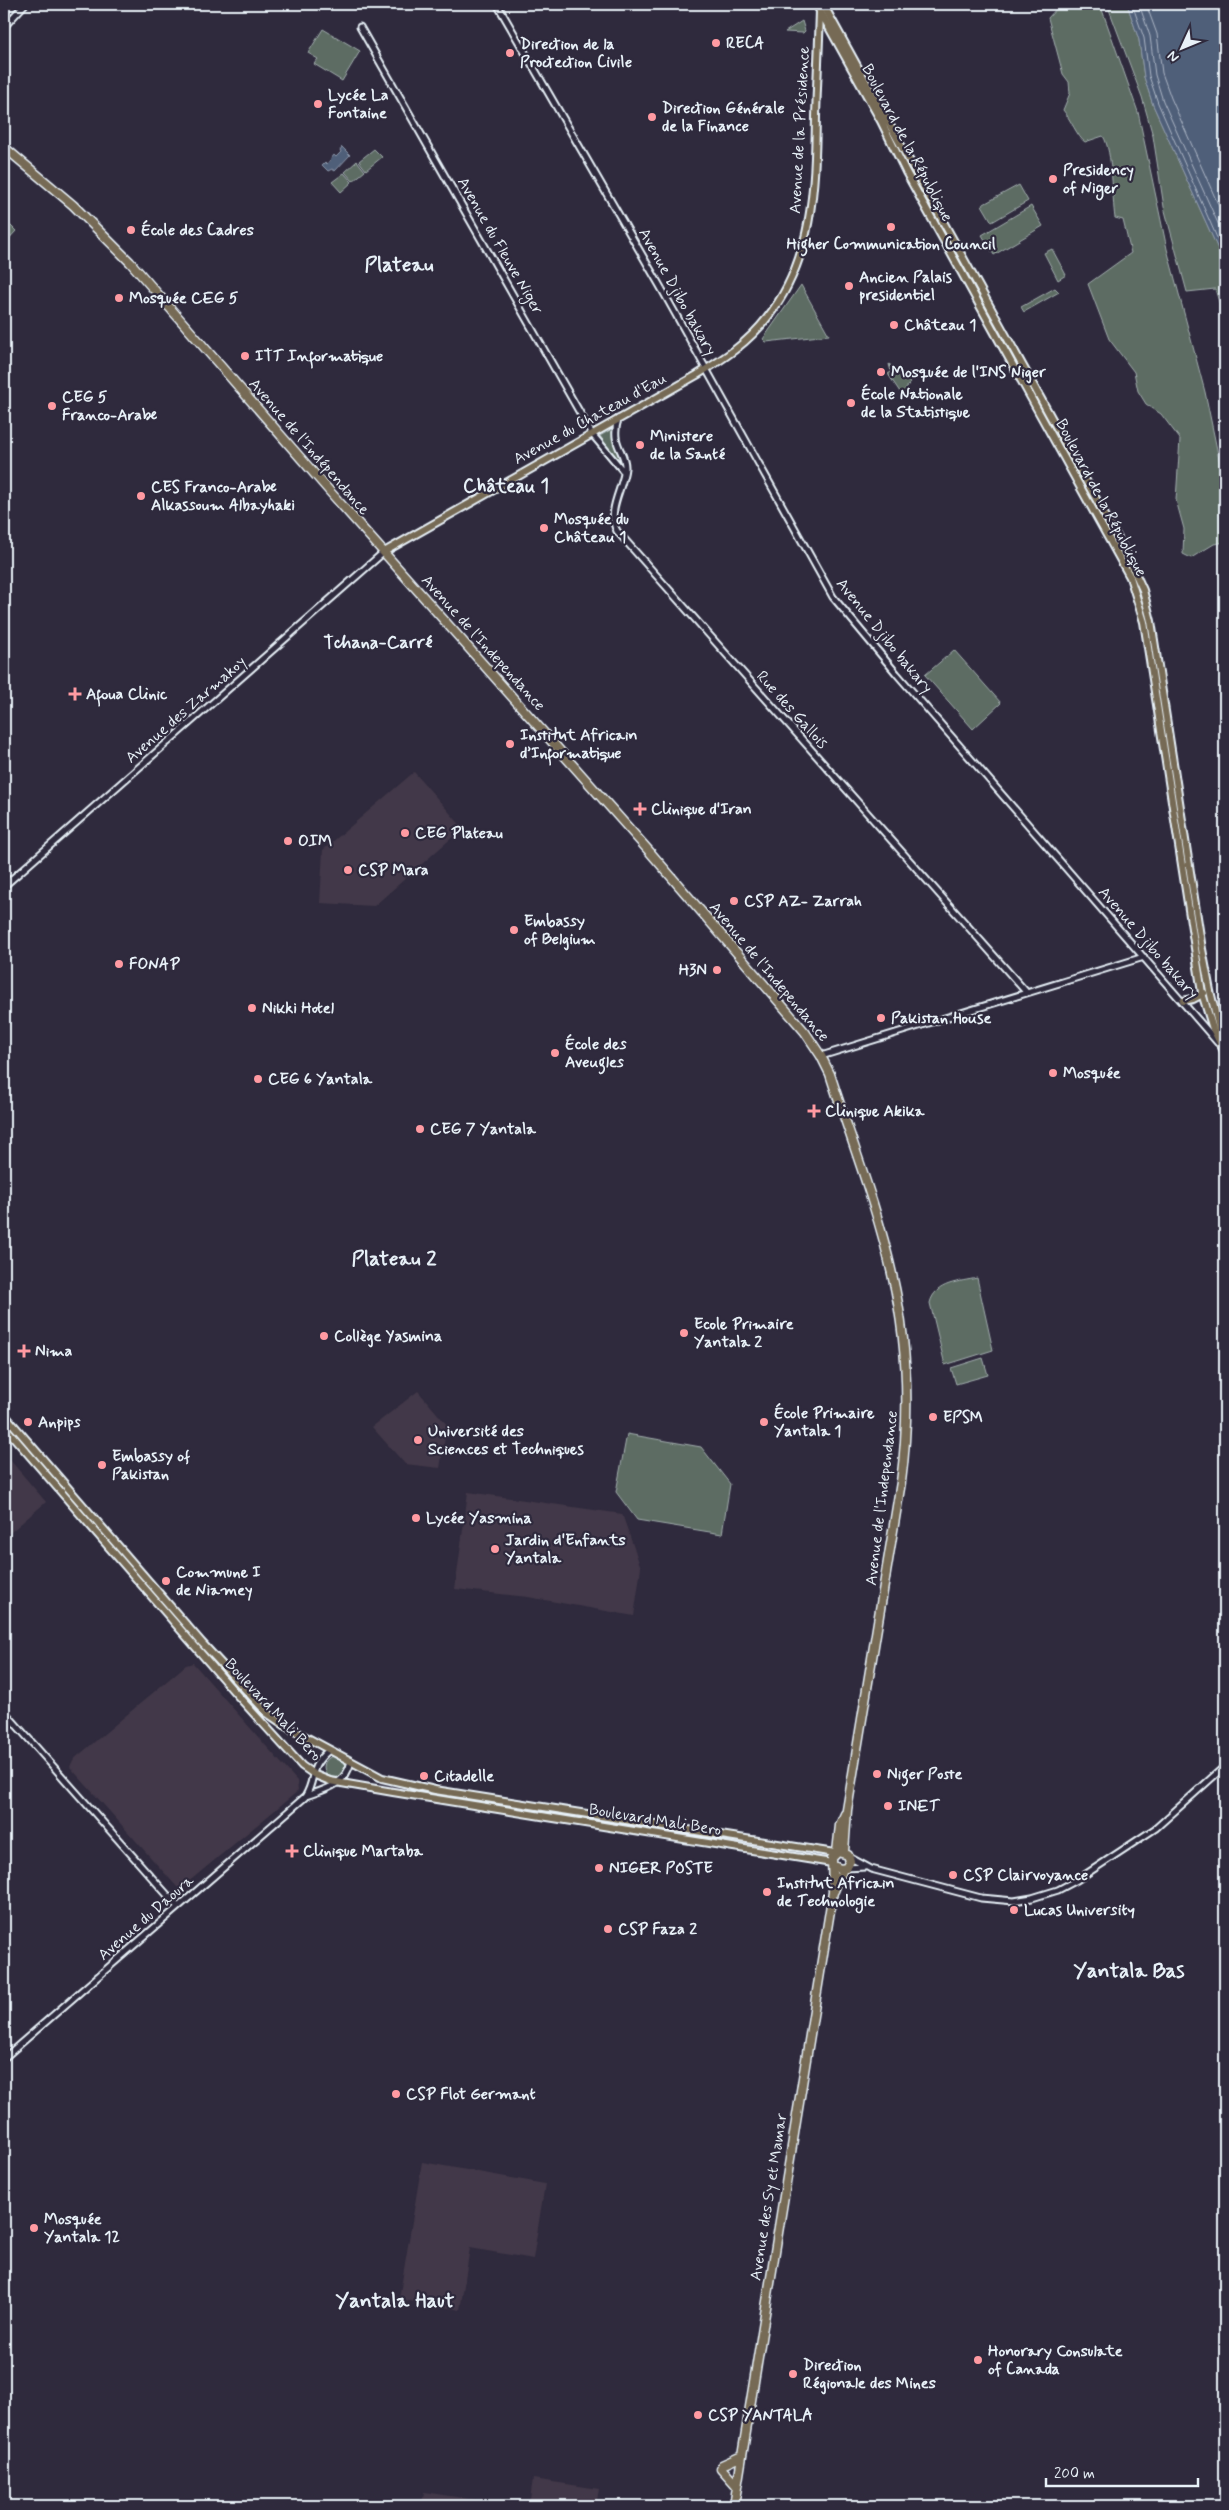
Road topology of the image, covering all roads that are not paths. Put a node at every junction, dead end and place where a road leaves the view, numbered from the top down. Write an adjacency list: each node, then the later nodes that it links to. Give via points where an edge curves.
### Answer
1 (25, 4): 4 (street)
2 (497, 4): 14 (street, Avenue Djibo bakary)
3 (820, 6): 6 (main road, Boulevard de la République); 14 (main road, Avenue de la Présidence, via 815,180 805,243 789,284 767,319 737,348)
4 (4, 27)
5 (360, 27): 17 (street, Avenue du Fleuve Niger)
6 (883, 119): 8 (main road, Boulevard de la République); 9 (main road, Boulevard de la République)
7 (4, 147): 19 (highway, Avenue de l'Indépendance, via 72,205 130,262)
8 (912, 169): 9 (main road); 10 (main road, Boulevard de la République)
9 (906, 172): 11 (main road, Boulevard de la République)
10 (929, 198): 11 (main road); 12 (main road, Boulevard de la République)
11 (922, 201): 13 (main road, Boulevard de la République)
12 (975, 281): 13 (main road); 15 (main road, Boulevard de la République)
13 (968, 285): 15 (main road, Boulevard de la République)
14 (706, 370): 16 (main road, Avenue du Chateau d'Eau); 28 (street, Avenue Djibo bakary, via 812,562 842,608)
15 (1027, 383): 20 (main road, Boulevard de la République, via 1143,590 1151,621)
16 (618, 419): 17 (main road, Avenue du Chateau d'Eau); 18 (street, Rue des Gallois, via 615,435 624,460)
17 (592, 434): 18 (street, Avenue du Fleuve Niger); 19 (main road, Avenue du Chateau d'Eau)
18 (624, 472): 30 (street, Rue des Gallois, via 612,518 617,531)
19 (384, 552): 26 (street, Avenue des Zarmakoy); 34 (highway, Avenue de l'Independance, via 649,851 805,1032)
20 (1157, 683): 21 (main road, Boulevard de la République); 22 (main road, Boulevard de la République)
21 (1170, 746): 22 (main road); 24 (main road, Boulevard de la République)
22 (1163, 747): 23 (main road, Boulevard de la République)
23 (1168, 779): 24 (main road); 25 (main road, Boulevard de la République)
24 (1176, 779): 25 (main road, Boulevard de la République)
25 (1183, 848): 27 (main road, Boulevard de la République)
26 (4, 886)
27 (1198, 949): 29 (main road, Boulevard de la République); 31 (main road, Boulevard de la République)
28 (1144, 958): 30 (street); 32 (street, Avenue Djibo bakary)
29 (1210, 991): 31 (main road); 33 (main road, Boulevard de la République)
30 (1027, 993): 34 (street)
31 (1202, 993): 32 (main road); 33 (main road, Boulevard de la République)
32 (1183, 1001): 33 (street, Avenue Djibo bakary)
33 (1223, 1048)
34 (821, 1056): 44 (highway, Avenue de l'Independance, via 830,1074 889,1260 900,1320 907,1390 901,1482)
35 (4, 1414): 38 (main road, Boulevard Mali Bero, via 245,1691 273,1717)
36 (4, 1426): 41 (main road, Boulevard Mali Bero, via 238,1696)
37 (4, 1712): 49 (street)
38 (330, 1750): 39 (main road, Boulevard Mali Bero); 41 (street, via 318,1761)
39 (351, 1762): 42 (street); 44 (main road, Boulevard Mali Bero, via 397,1783)
40 (1225, 1766): 46 (street, via 1156,1828 1076,1880 1039,1896 1014,1901 981,1898)
41 (312, 1773): 42 (main road, Boulevard Mali Bero); 43 (street, via 312,1784)
42 (339, 1783): 43 (street, Avenue du Daoura); 45 (main road, Boulevard Mali Bero)
43 (305, 1797): 49 (street, Avenue du Daoura)
44 (841, 1853): 45 (highway, Avenue des Sy et Mamar, via 832,1858); 46 (street); 47 (highway, Avenue des Sy et Mamar, via 850,1861)
45 (833, 1865): 47 (highway); 48 (highway, Avenue des Sy et Mamar)
46 (865, 1867): 47 (street)
47 (844, 1869): 48 (highway, Avenue des Sy et Mamar)
48 (833, 1892): 51 (highway, Avenue des Sy et Mamar)
49 (178, 1907): 50 (street, Avenue du Daoura)
50 (4, 2058)
51 (742, 2456): 52 (highway, Avenue des Sy et Mamar); 52 (highway, via 722,2467)
52 (737, 2486): 53 (highway, Avenue des Sy et Mamar)
53 (734, 2506)

